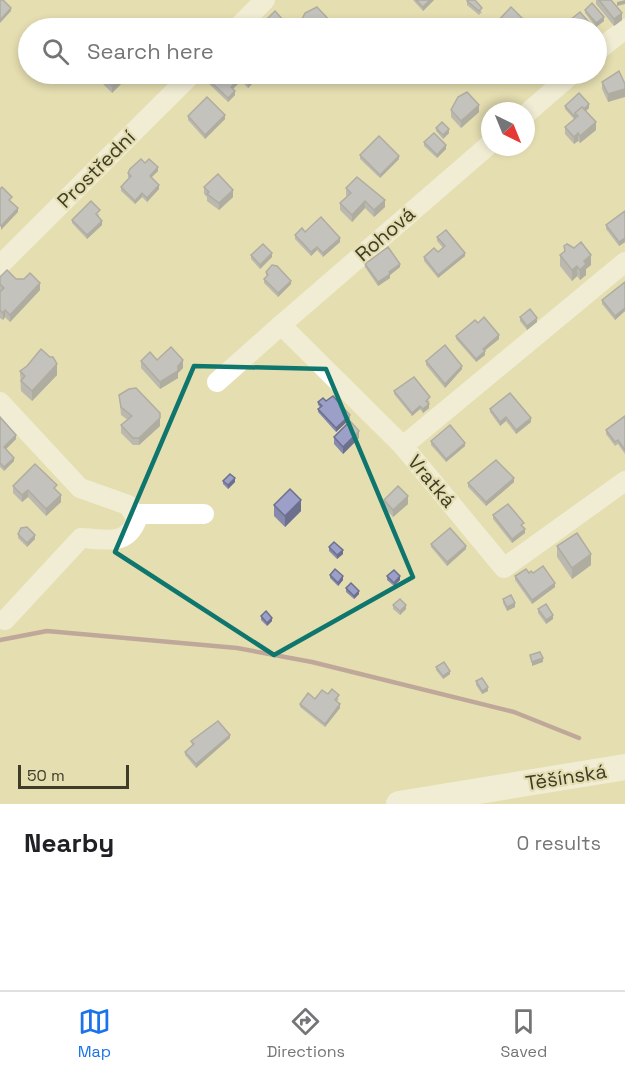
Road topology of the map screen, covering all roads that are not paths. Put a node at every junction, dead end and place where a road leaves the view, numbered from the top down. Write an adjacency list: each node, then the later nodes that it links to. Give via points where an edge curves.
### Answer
1 (266, 0): 2 (street)
2 (247, 18)
3 (625, 30): 4 (street)
4 (607, 44)
5 (182, 84): 10 (street, Prostřední)
6 (560, 84): 7 (street)
7 (535, 106)
8 (481, 152): 11 (street, Rohová)
9 (625, 262): 14 (street, Vratká)
10 (0, 265)
11 (281, 325): 12 (street, Rohová); 14 (street)
12 (217, 382)
13 (0, 402): 16 (street, via 80,488 128,505)
14 (403, 446): 15 (street, Vratká, via 504,568)
15 (625, 481)
16 (134, 514): 17 (street); 18 (street, via 137,519 133,531 119,540 81,538)
17 (204, 514)
18 (5, 620)
19 (625, 767): 20 (main road, Těšínská)
20 (399, 804)

